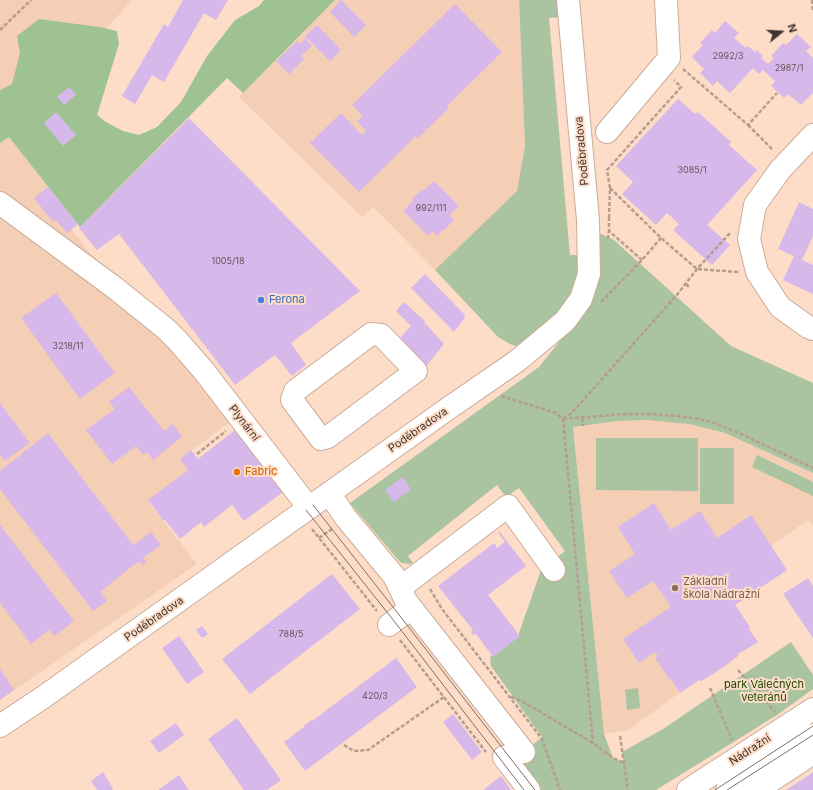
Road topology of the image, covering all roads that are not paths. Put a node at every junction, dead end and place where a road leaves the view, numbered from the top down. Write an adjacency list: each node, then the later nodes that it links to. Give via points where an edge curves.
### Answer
1 (568, 0): 8 (street, Poděbradova, via 599,219 589,274 581,299 565,321 517,361)
2 (666, 0): 3 (street, via 670,68)
3 (607, 132)
4 (813, 135): 6 (street, via 780,170 756,205 750,239 757,272 780,307)
5 (0, 203): 9 (street, Plynární, via 154,318 177,340 204,371)
6 (813, 329)
7 (292, 400): 7 (street, via 321,439 328,437 416,371 381,334 370,334 295,391)
8 (329, 494): 9 (street, Poděbradova); 11 (street, via 394,576)
9 (305, 511): 15 (street, Poděbradova)
10 (554, 570): 11 (street, via 508,506)
11 (400, 588): 12 (street)
12 (411, 608): 13 (street); 19 (street)
13 (389, 626)
14 (813, 709): 20 (street, Nádražní)
15 (0, 726)
16 (813, 726): 21 (street)
17 (813, 735): 22 (street)
18 (813, 753): 23 (street)
19 (529, 790)
20 (688, 790)
21 (714, 790)
22 (727, 790)
23 (757, 790)

